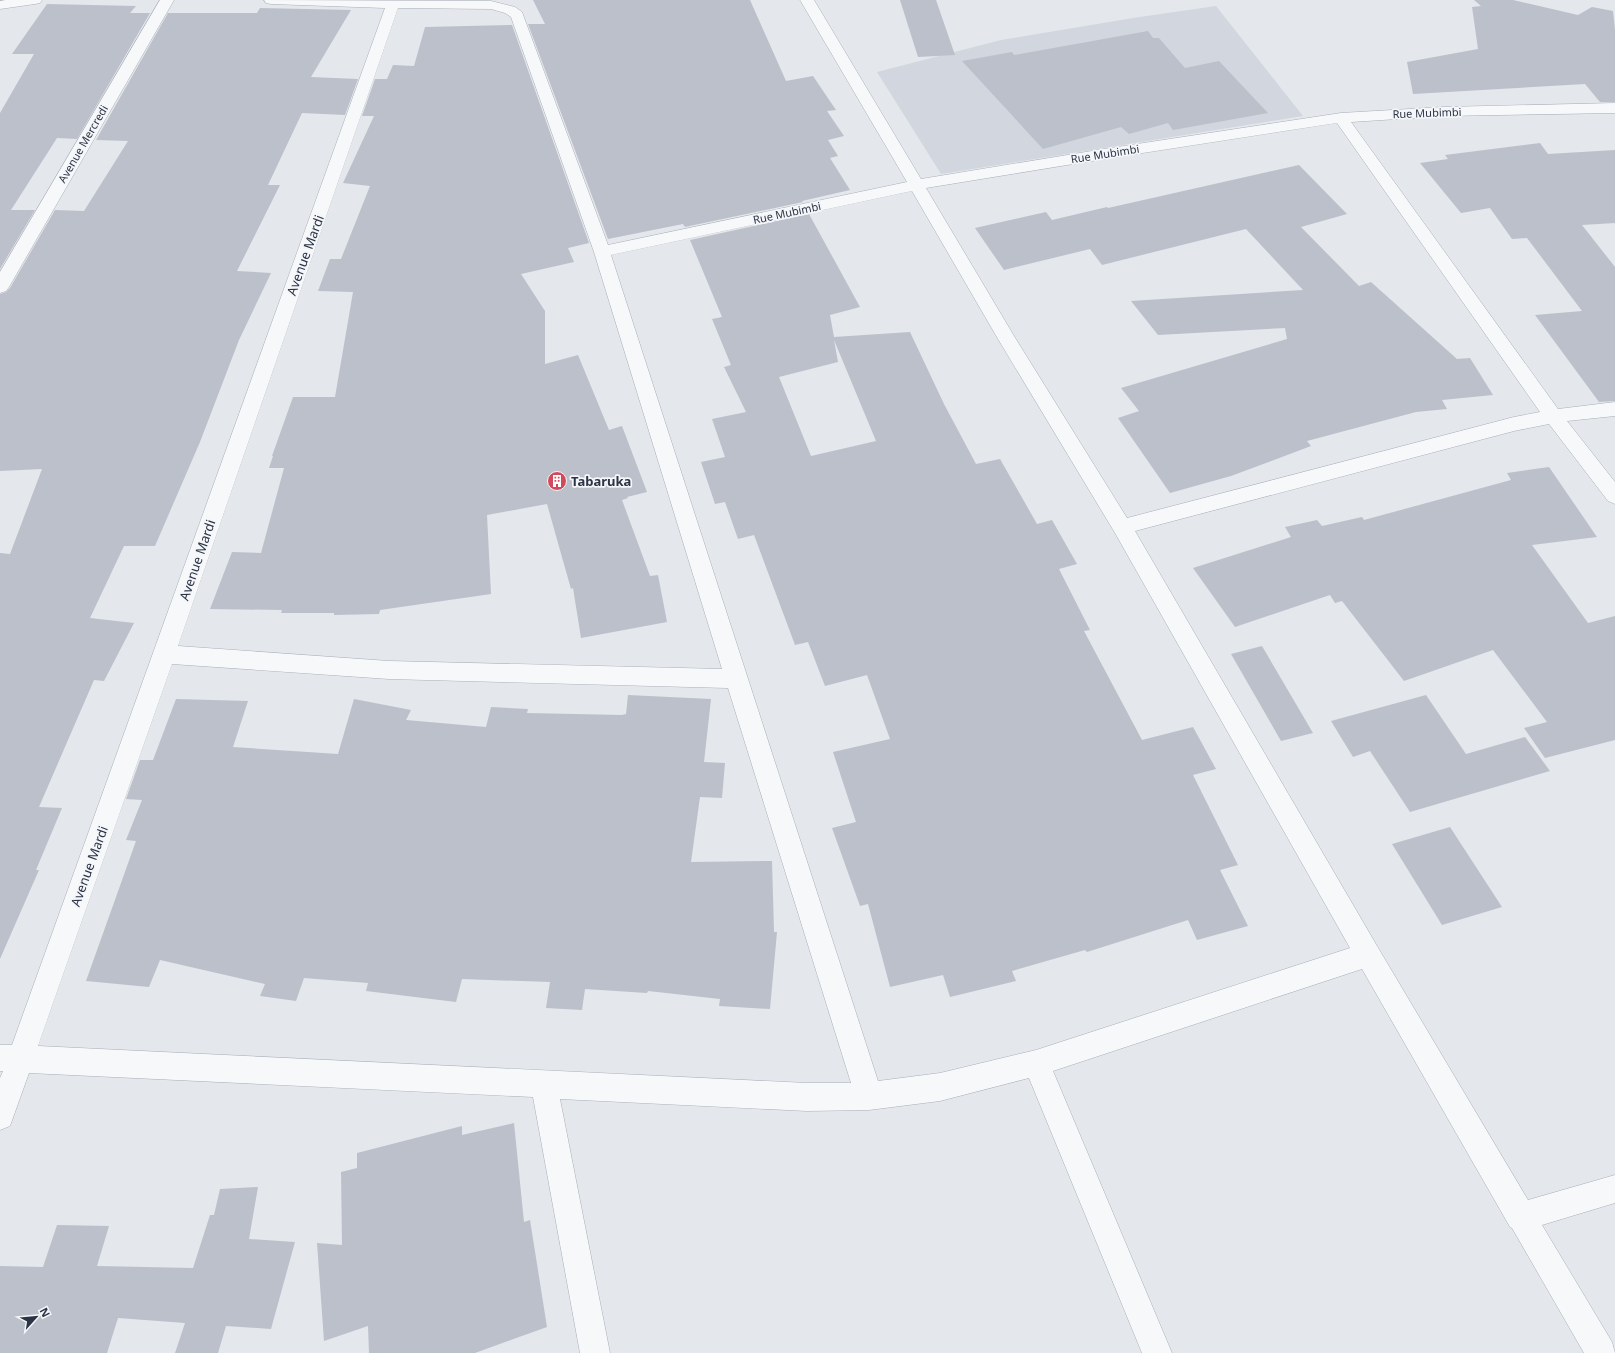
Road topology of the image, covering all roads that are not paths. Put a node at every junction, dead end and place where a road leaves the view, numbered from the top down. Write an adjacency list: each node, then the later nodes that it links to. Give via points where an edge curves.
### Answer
1 (35, 0): 6 (street)
2 (167, 0): 11 (street, Avenue Mercredi)
3 (271, 0): 5 (street)
4 (807, 0): 9 (street)
5 (393, 4): 10 (street, via 491,5 510,10 517,15); 16 (street, Avenue Mardi)
6 (0, 5)
7 (1615, 108): 8 (street, Rue Mubimbi)
8 (1341, 118): 9 (street, Rue Mubimbi); 13 (street)
9 (917, 185): 10 (street, Rue Mubimbi); 15 (street)
10 (602, 252): 17 (street)
11 (0, 287)
12 (1615, 409): 13 (street)
13 (1553, 416): 14 (street); 15 (street)
14 (1615, 496)
15 (1122, 527): 18 (street)
16 (165, 654): 17 (street, via 389,670); 19 (street, Avenue Mardi)
17 (736, 679): 22 (street)
18 (1368, 955): 20 (street); 25 (street)
19 (10, 1058): 21 (street); 23 (street, Avenue Mardi)
20 (1036, 1062): 22 (street, via 940,1087); 27 (street)
21 (544, 1085): 22 (street, via 806,1097); 26 (street)
22 (869, 1096)
23 (0, 1116)
24 (1615, 1189): 25 (street)
25 (1520, 1217): 28 (street)
26 (595, 1353)
27 (1157, 1353)
28 (1601, 1353)

